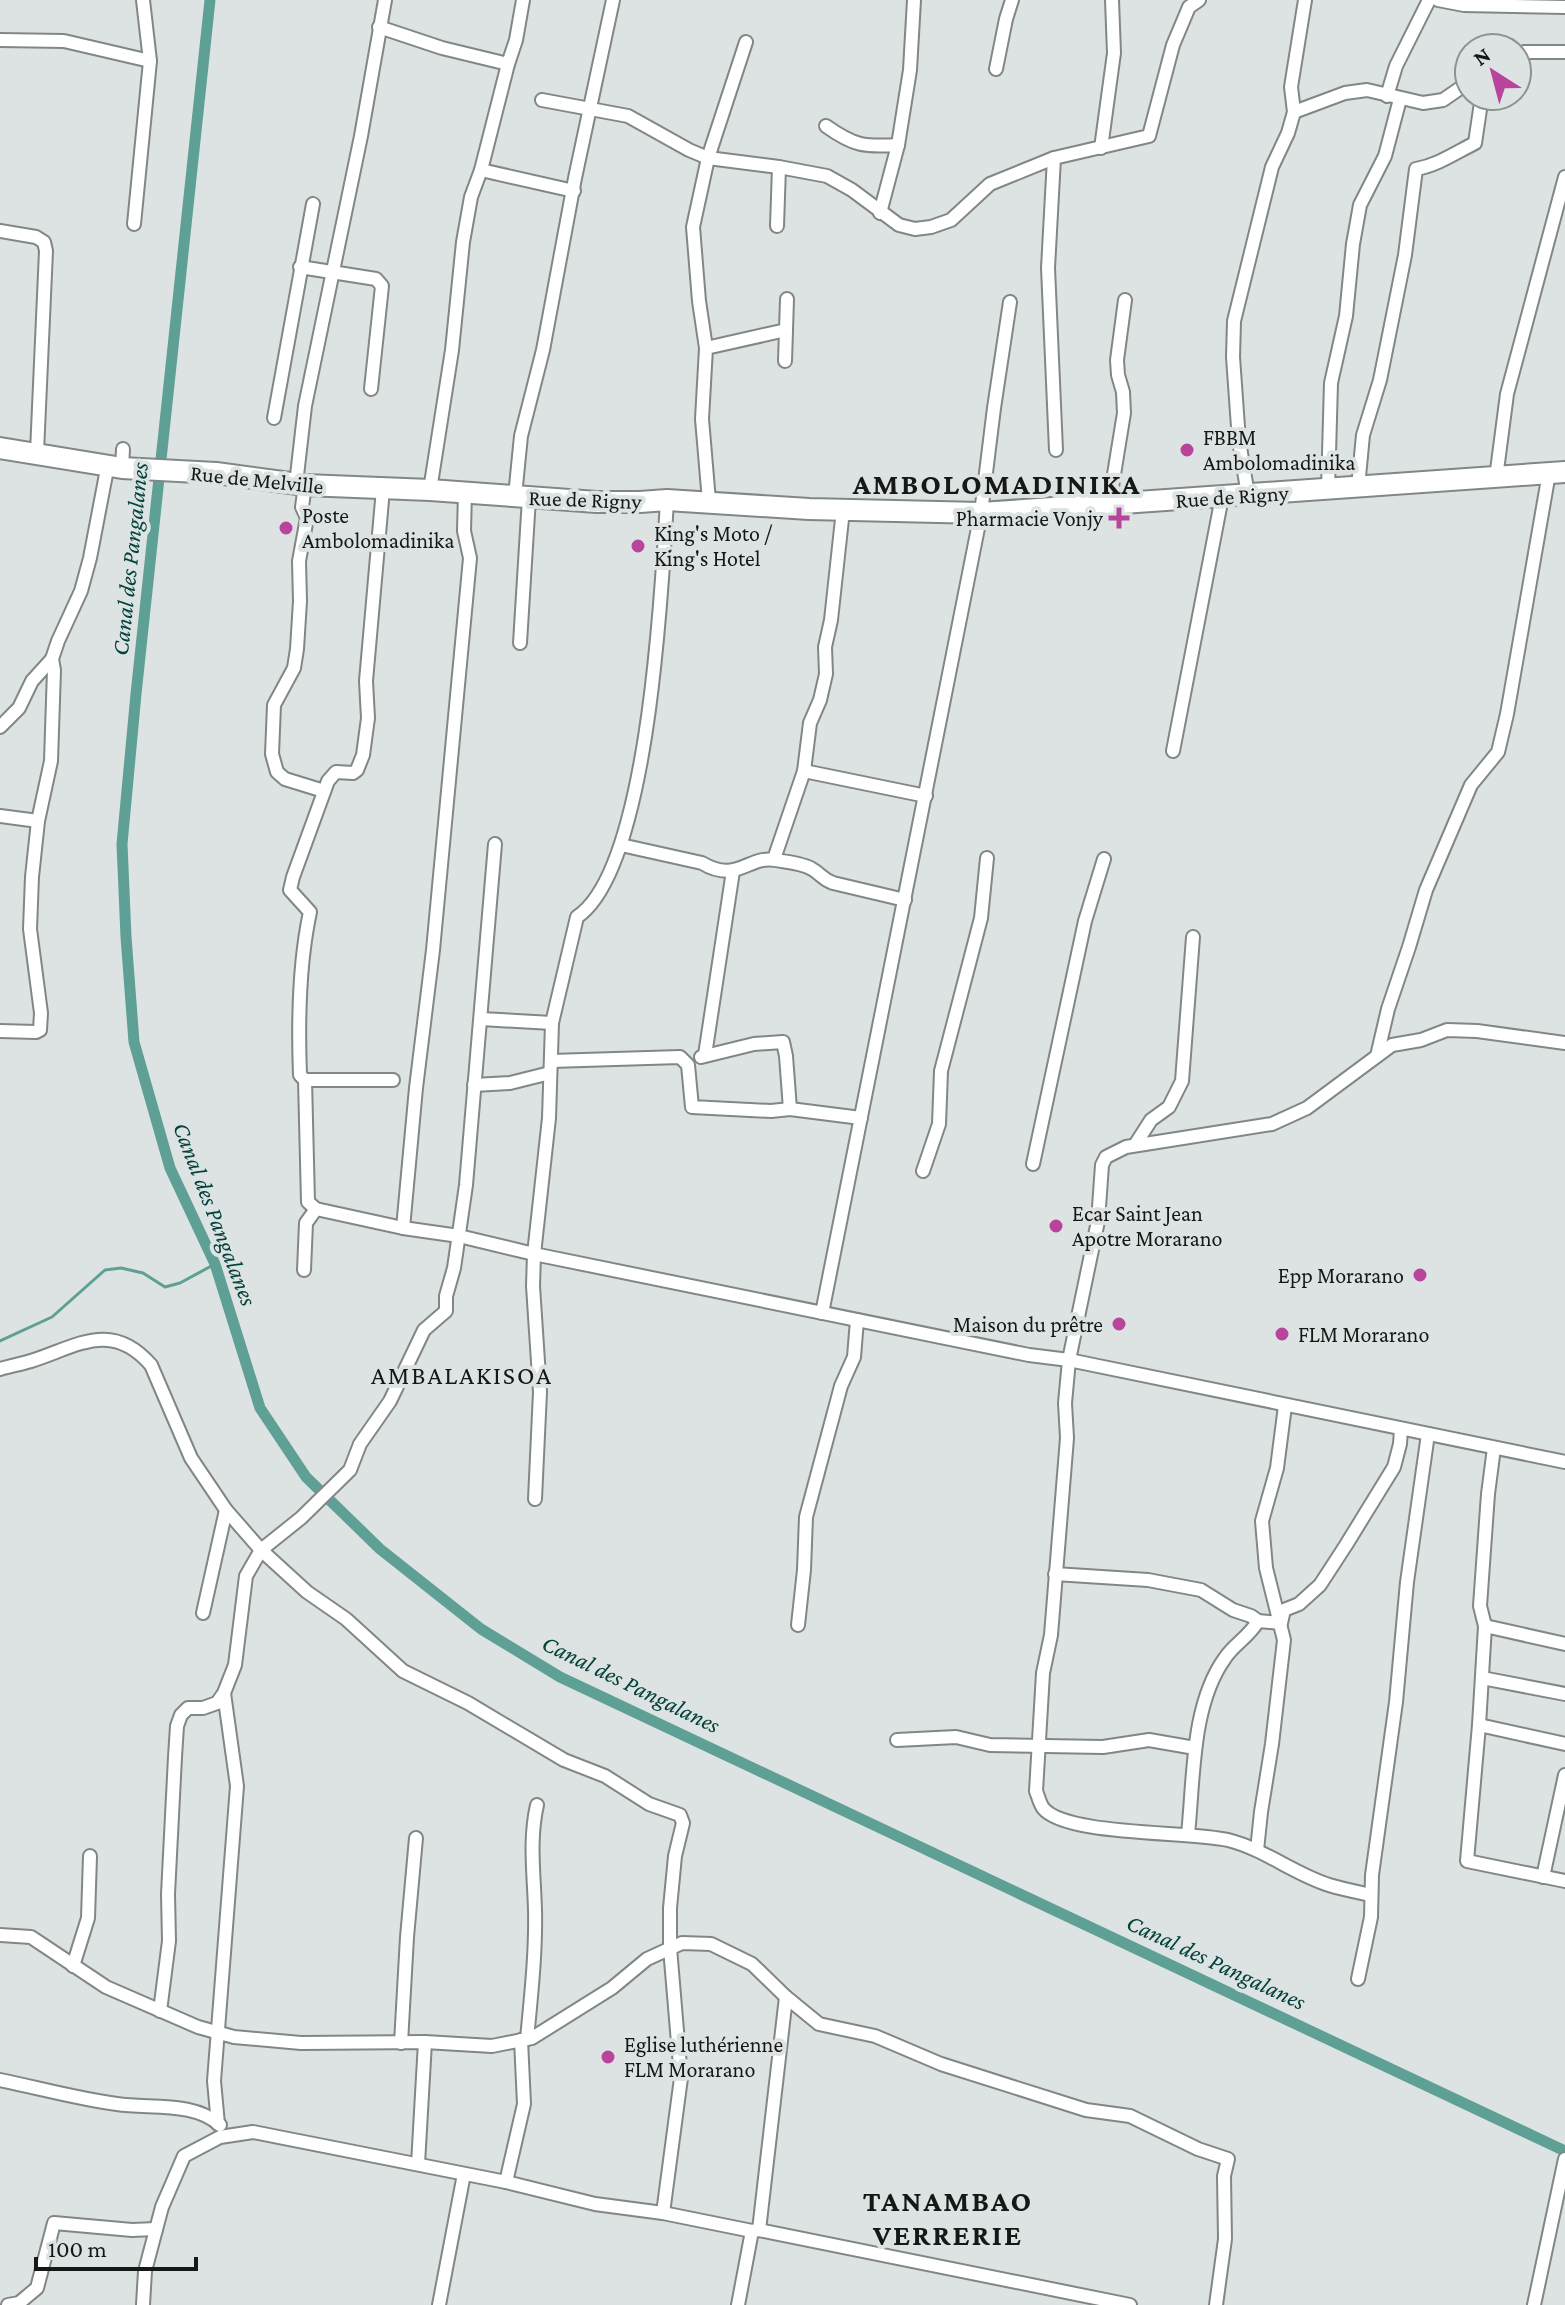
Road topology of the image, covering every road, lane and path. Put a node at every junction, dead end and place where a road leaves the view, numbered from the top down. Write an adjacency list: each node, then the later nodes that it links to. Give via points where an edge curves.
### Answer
1 (143, 0): 18 (street)
2 (385, 0): 13 (street)
3 (523, 0): 19 (street)
4 (613, 0): 24 (street)
5 (914, 0): 28 (street)
6 (1012, 0): 20 (street)
7 (1112, 0): 29 (street, via 1114,53)
8 (1199, 0): 29 (street, via 1189,7 1173,45 1149,136)
9 (1305, 0): 25 (street, via 1291,87)
10 (1429, 0): 22 (street, via 1396,66)
11 (1438, 0): 12 (street)
12 (1565, 7)
13 (379, 27): 19 (street); 42 (street)
14 (0, 41): 18 (street, via 64,41)
15 (746, 42): 30 (street)
16 (1533, 52): 17 (street)
17 (1565, 52)
18 (150, 61): 38 (street)
19 (508, 64): 33 (street)
20 (996, 69)
21 (1453, 93): 22 (street, via 1423,103)
22 (1393, 97): 25 (street, via 1367,90 1345,93); 60 (street, via 1385,156 1360,205 1353,244 1346,316 1331,383)
23 (542, 100): 24 (street)
24 (589, 110): 30 (street, via 628,116); 35 (street)
25 (1294, 112): 63 (street, via 1272,167 1234,321 1239,441)
26 (1480, 112): 58 (street, via 1475,143 1416,169 1405,255 1380,380 1363,435)
27 (826, 126): 28 (street, via 867,147)
28 (898, 145): 37 (street)
29 (1101, 148): 31 (street)
30 (708, 158): 32 (street); 47 (street, via 693,227)
31 (1054, 158): 37 (street, via 990,184 951,220 931,227 899,225); 52 (street, via 1048,268)
32 (779, 167): 37 (street, via 827,176); 39 (street)
33 (481, 170): 35 (street); 61 (street, via 463,242)
34 (1565, 177): 56 (street, via 1507,394)
35 (574, 191): 64 (street, via 521,436)
36 (313, 204): 41 (street)
37 (880, 213)
38 (134, 224)
39 (777, 226)
40 (0, 231): 53 (street, via 36,237 46,251)
41 (300, 267): 42 (street); 50 (street)
42 (332, 273): 49 (street, via 376,279 382,286); 57 (street, via 305,406)
43 (787, 299): 46 (street)
44 (1125, 300): 68 (street, via 1117,360 1124,413)
45 (1010, 302): 70 (street)
46 (786, 330): 47 (street); 48 (street)
47 (706, 348): 67 (street, via 702,419)
48 (785, 361)
49 (371, 389)
50 (274, 418)
51 (0, 448): 53 (main road, Rue de Melville)
52 (1056, 450)
53 (37, 452): 54 (main road, Rue de Melville)
54 (118, 460): 57 (main road, Rue de Melville); 72 (street, via 81,591)
55 (1557, 472): 56 (main road, Rue de Rigny); 93 (street, via 1498,752 1471,785 1431,876)
56 (1496, 478): 58 (main road, Rue de Rigny)
57 (300, 485): 59 (main road, Rue de Melville); 76 (street, via 307,518 299,561 297,649 294,668 274,705 272,754 285,779)
58 (1358, 487): 60 (main road, Rue de Rigny)
59 (383, 489): 61 (main road, Rue de Melville); 76 (street, via 363,755 353,773 331,775)
60 (1328, 489): 63 (main road, Rue de Rigny)
61 (430, 490): 62 (main road, Rue de Melville)
62 (465, 492): 64 (main road, Rue de Melville); 105 (street, via 470,558)
63 (1248, 495): 65 (main road, Rue de Rigny)
64 (522, 497): 66 (main road, Rue de Rigny); 71 (street)
65 (1222, 497): 68 (main road, Rue de Rigny); 74 (street)
66 (667, 500): 67 (main road, Rue de Rigny); 81 (street, via 654,676)
67 (709, 501): 69 (main road, Rue de Rigny)
68 (1109, 505): 70 (main road, Rue de Rigny)
69 (843, 510): 70 (main road, Rue de Rigny); 75 (street, via 826,674 810,723)
70 (981, 513): 77 (street)
71 (520, 643)
72 (52, 659): 73 (street); 79 (street, via 51,761)
73 (0, 727)
74 (1173, 751)
75 (804, 771): 77 (street); 83 (street)
76 (324, 791): 96 (street, via 290,890 310,912 298,1029 300,1075)
77 (926, 796): 86 (street)
78 (0, 816): 79 (street)
79 (38, 821): 90 (street, via 30,929 40,1030)
80 (495, 844): 88 (street)
81 (621, 845): 85 (street); 89 (street, via 590,908 577,917)
82 (987, 858): 103 (street, via 981,918 941,1071 939,1124)
83 (774, 859): 85 (street); 86 (street, via 812,869 833,883)
84 (1104, 859): 102 (street, via 1085,921)
85 (733, 871): 92 (street)
86 (905, 900): 100 (street)
87 (1193, 937): 101 (street, via 1182,1081 1169,1107 1151,1120)
88 (481, 1019): 89 (street); 98 (street)
89 (552, 1023): 95 (street)
90 (0, 1031)
91 (1565, 1043): 93 (street, via 1447,1030 1392,1045)
92 (705, 1055): 94 (street); 99 (street, via 783,1042)
93 (1377, 1056): 101 (street, via 1307,1108 1272,1124)
94 (688, 1065): 95 (street, via 680,1057); 99 (street, via 692,1107)
95 (550, 1067): 98 (street, via 510,1083); 107 (street)
96 (305, 1080): 97 (street); 104 (street, via 308,1202)
97 (393, 1080)
98 (474, 1085): 106 (street)
99 (790, 1109): 100 (street)
100 (861, 1118): 109 (street)
101 (1135, 1145): 111 (street, via 1106,1157 1102,1165 1098,1221)
102 (1033, 1164)
103 (923, 1171)
104 (316, 1209): 105 (street); 108 (street, via 306,1223)
105 (403, 1228): 106 (street)
106 (459, 1236): 107 (street); 120 (street, via 446,1311 424,1330 350,1470)
107 (534, 1254): 109 (street); 118 (street, via 540,1392)
108 (304, 1270)
109 (822, 1313): 110 (street)
110 (857, 1320): 111 (street); 125 (street, via 854,1357 841,1386 806,1517)
111 (1069, 1360): 113 (street); 121 (street)
112 (0, 1369): 119 (street, via 97,1338 142,1355 191,1458)
113 (1285, 1406): 114 (street); 124 (street, via 1277,1468 1262,1521 1266,1568)
114 (1401, 1429): 115 (street); 124 (street, via 1394,1467 1346,1545 1320,1585 1284,1610)
115 (1428, 1434): 116 (street); 144 (street)
116 (1494, 1448): 117 (street); 126 (street, via 1480,1606)
117 (1565, 1462)
118 (535, 1499)
119 (226, 1510): 120 (street); 122 (street)
120 (261, 1550): 129 (street, via 246,1576 235,1665); 146 (street, via 403,1671 564,1760 680,1815)
121 (1055, 1574): 123 (street, via 1148,1580 1201,1590); 134 (street)
122 (203, 1613)
123 (1258, 1621): 124 (street); 135 (street, via 1225,1658 1209,1687)
124 (1281, 1623): 140 (street, via 1281,1673)
125 (798, 1625)
126 (1485, 1626): 127 (street); 128 (street)
127 (1565, 1644)
128 (1482, 1678): 130 (street); 131 (street)
129 (224, 1693): 150 (street, via 217,1703 188,1708 177,1726 169,1941); 151 (street, via 237,1786)
130 (1565, 1694)
131 (1479, 1725): 133 (street); 142 (street, via 1467,1861)
132 (897, 1740): 134 (street, via 956,1737 990,1745)
133 (1565, 1744)
134 (1037, 1746): 135 (street, via 1103,1747 1149,1740); 138 (street, via 1036,1791 1043,1809 1061,1820)
135 (1195, 1748): 138 (street)
136 (1565, 1775): 142 (street)
137 (537, 1805): 152 (street, via 532,1828 533,1978)
138 (1188, 1834): 140 (street)
139 (416, 1838): 154 (street)
140 (1257, 1850): 144 (street, via 1328,1885)
141 (90, 1856): 147 (street, via 88,1918)
142 (1543, 1877): 143 (street)
143 (1565, 1881)
144 (1371, 1895): 148 (street)
145 (0, 1935): 147 (street, via 31,1937)
146 (670, 1948): 149 (street, via 711,1944 752,1964); 152 (street); 162 (street, via 681,2078)
147 (73, 1966): 150 (street)
148 (1358, 1979)
149 (786, 1997): 164 (street); 170 (street, via 819,2024 875,2036 941,2064 1086,2110 1130,2116 1228,2159)
150 (160, 2011): 151 (street)
151 (218, 2033): 154 (street, via 301,2043); 156 (street)
152 (524, 2039): 153 (street, via 492,2046); 161 (street, via 524,2104)
153 (425, 2042): 154 (street); 159 (street)
154 (401, 2043)
155 (0, 2080): 156 (street, via 117,2104 182,2109)
156 (218, 2124): 157 (street)
157 (231, 2136): 159 (street, via 253,2132); 163 (street, via 184,2156)
158 (1565, 2159): 171 (street)
159 (418, 2164): 160 (street)
160 (464, 2174): 161 (street); 167 (street)
161 (506, 2182): 162 (street, via 595,2204)
162 (663, 2213): 164 (street)
163 (156, 2229): 165 (street, via 54,2223 37,2288); 166 (street)
164 (756, 2230): 168 (street); 169 (street)
165 (8, 2305)
166 (143, 2305)
167 (439, 2305)
168 (738, 2305)
169 (1130, 2305)
170 (1216, 2305)
171 (1534, 2305)

